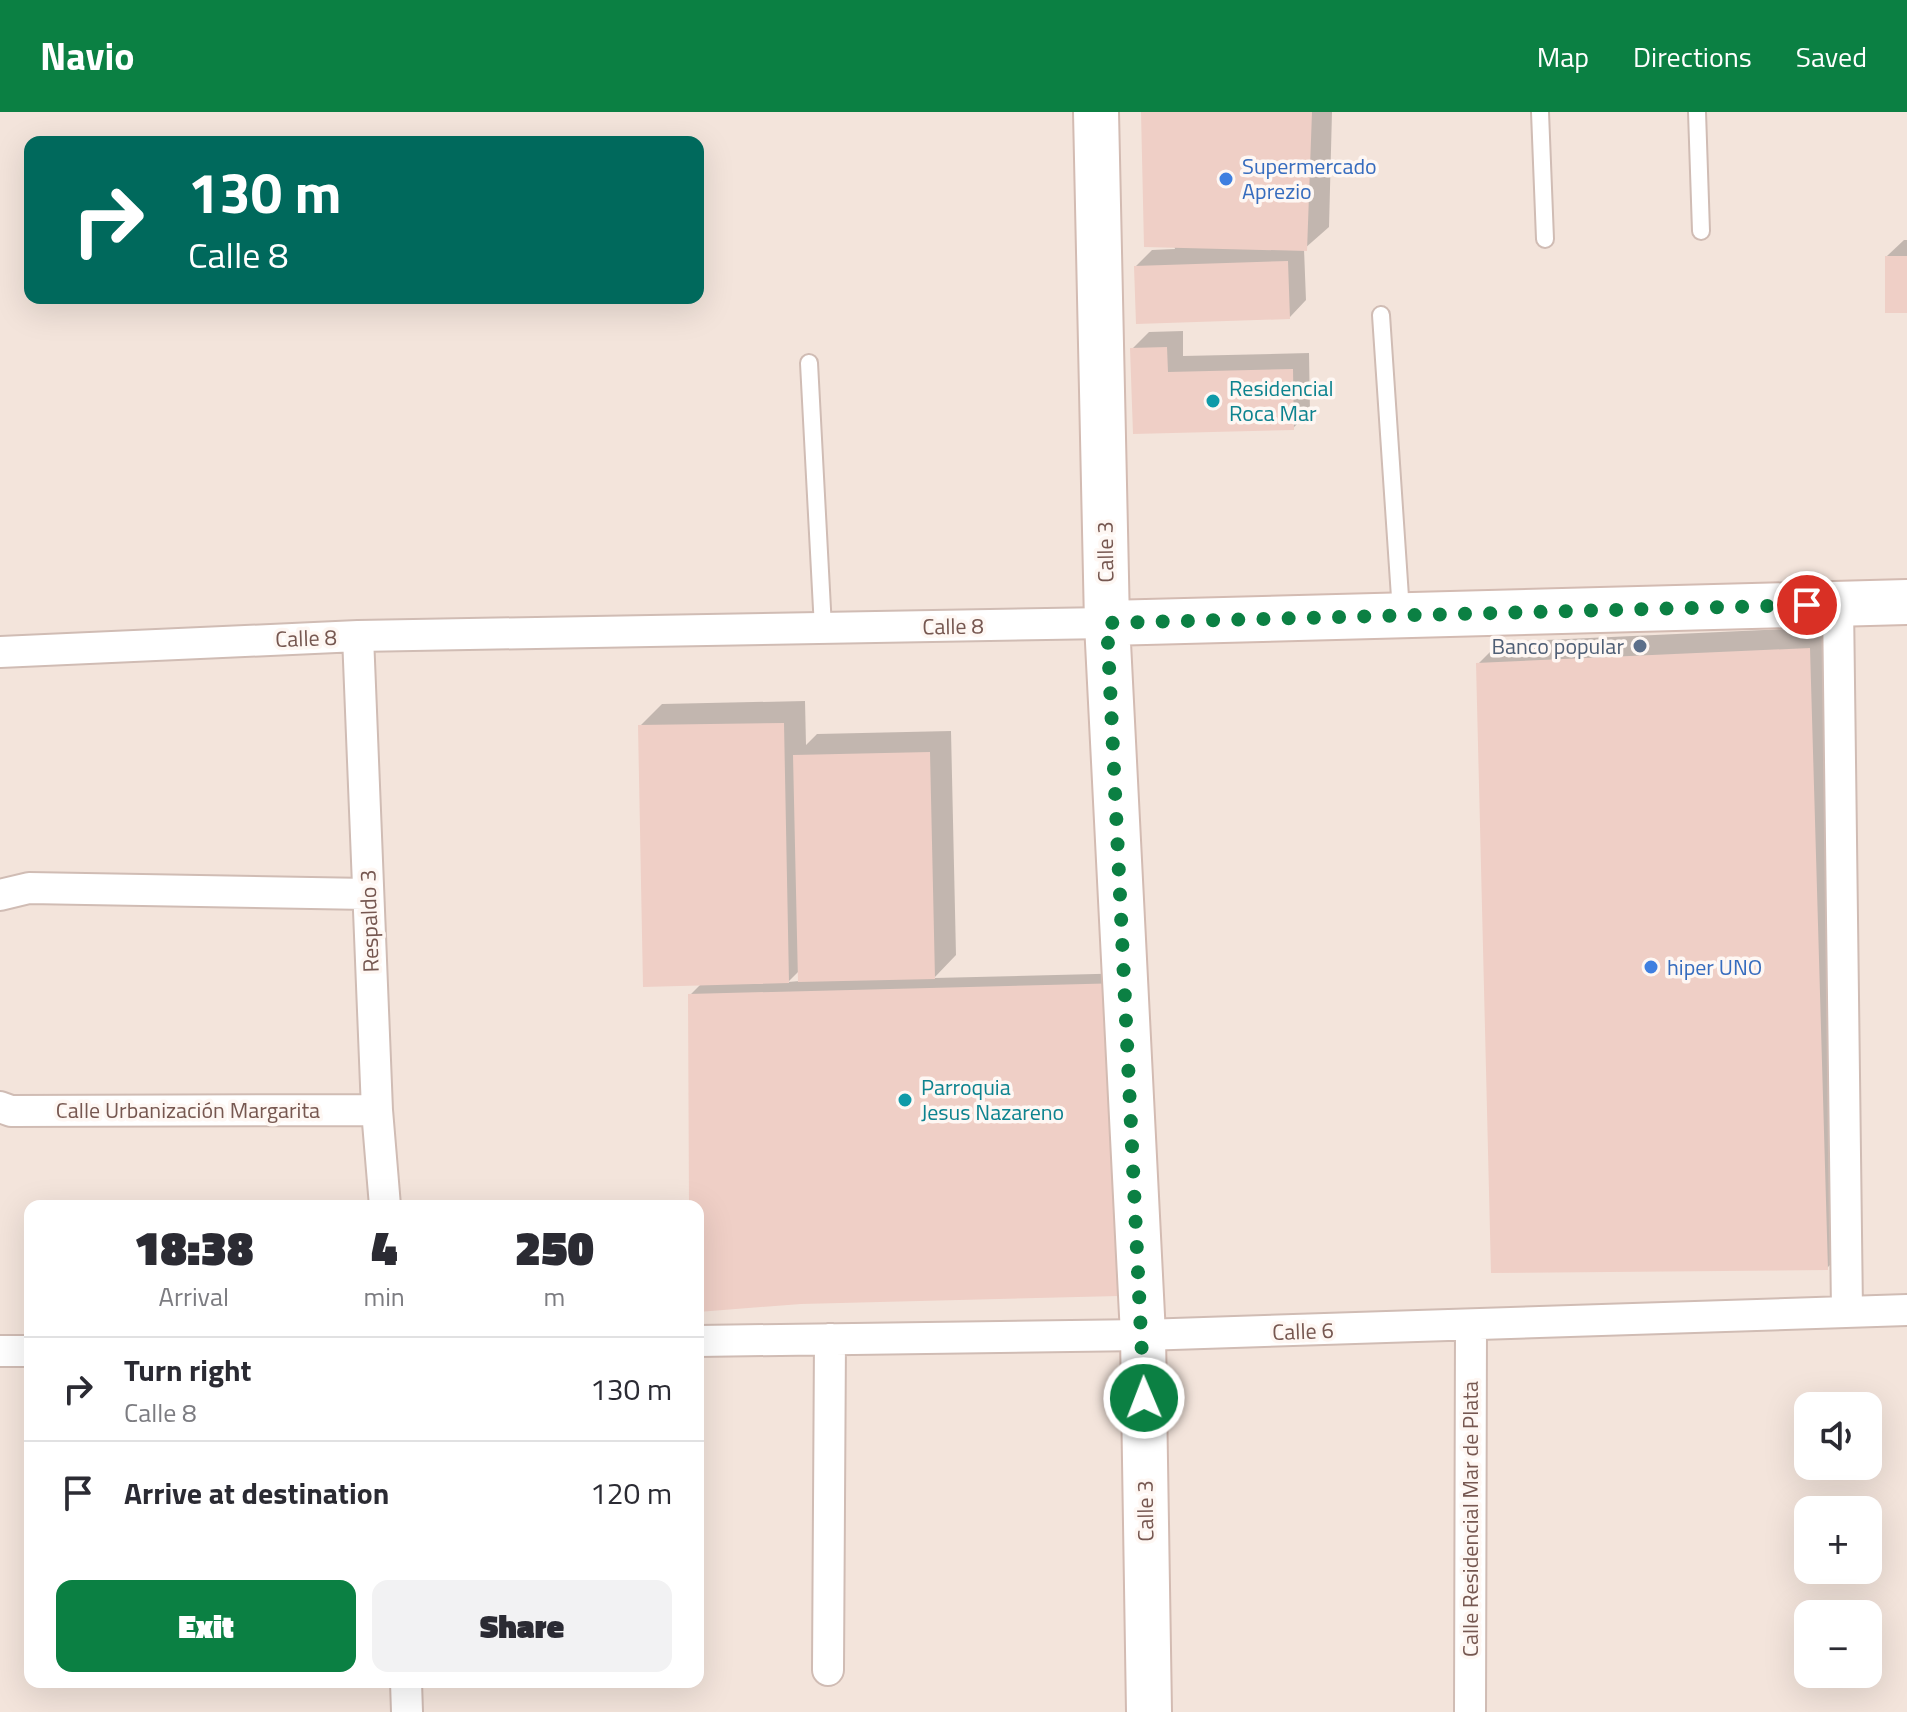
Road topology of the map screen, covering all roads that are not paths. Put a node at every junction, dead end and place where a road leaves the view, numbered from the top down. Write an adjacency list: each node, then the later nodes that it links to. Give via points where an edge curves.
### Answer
1 (1096, 112): 11 (street, Calle 3)
2 (1540, 112): 5 (lane)
3 (1697, 112): 4 (lane)
4 (1701, 231)
5 (1545, 239)
6 (1381, 315): 10 (lane)
7 (809, 363): 12 (lane)
8 (1907, 602): 9 (street, Calle 8)
9 (1838, 604): 10 (street, Calle 8); 21 (street)
10 (1402, 615): 11 (street, Calle 8)
11 (1107, 623): 12 (street, Calle 8); 23 (street, Calle 3)
12 (823, 628): 13 (street, Calle 8)
13 (358, 636): 14 (street, Calle 8); 15 (street, Respaldo 3)
14 (0, 652)
15 (368, 894): 16 (street, via 29,888); 18 (street, Respaldo 3)
16 (0, 895)
17 (0, 1107): 18 (street, Calle Urbanización Margarita)
18 (377, 1110): 19 (street, Respaldo 3)
19 (384, 1200)
20 (1907, 1310): 21 (street, Calle 6)
21 (1847, 1311): 22 (street, Calle 6)
22 (1471, 1325): 23 (street, Calle 6); 32 (street, Calle Residencial Mar de Plata)
23 (1143, 1335): 24 (street, Calle 6); 31 (street, Calle 3)
24 (830, 1339): 25 (street, Calle 6); 28 (street)
25 (704, 1341)
26 (0, 1351): 27 (street)
27 (24, 1351)
28 (828, 1670)
29 (406, 1688): 30 (street)
30 (407, 1712)
31 (1149, 1712)
32 (1470, 1712)

